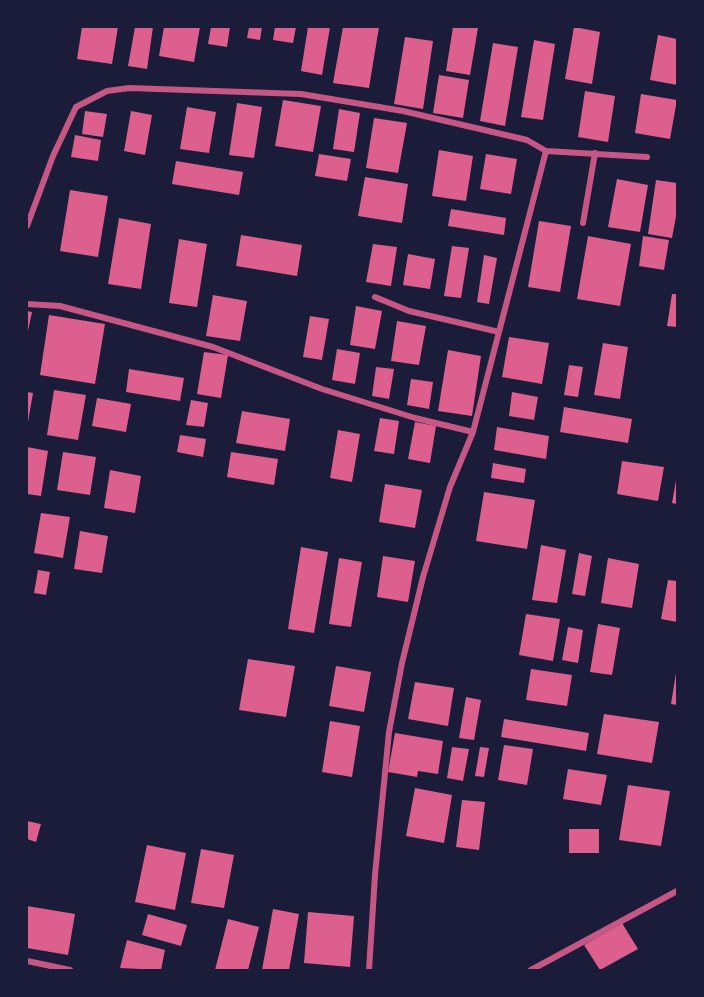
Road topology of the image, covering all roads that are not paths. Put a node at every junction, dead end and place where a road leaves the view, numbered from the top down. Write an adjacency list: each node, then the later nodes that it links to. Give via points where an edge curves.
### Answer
1 (546, 151): 2 (street); 5 (street, via 527,140 403,111 301,94 129,88 107,91 76,107); 8 (street)
2 (594, 153): 3 (street); 4 (street)
3 (647, 157)
4 (583, 223)
5 (27, 226)
6 (375, 297): 8 (street, via 409,311)
7 (27, 304): 9 (street, via 60,306 213,347 322,389)
8 (500, 332): 9 (street)
9 (473, 432): 13 (street, via 450,487 426,566 400,674 388,743)
10 (677, 891): 14 (street)
11 (27, 961): 12 (street)
12 (70, 970)
13 (369, 970)
14 (531, 970)

